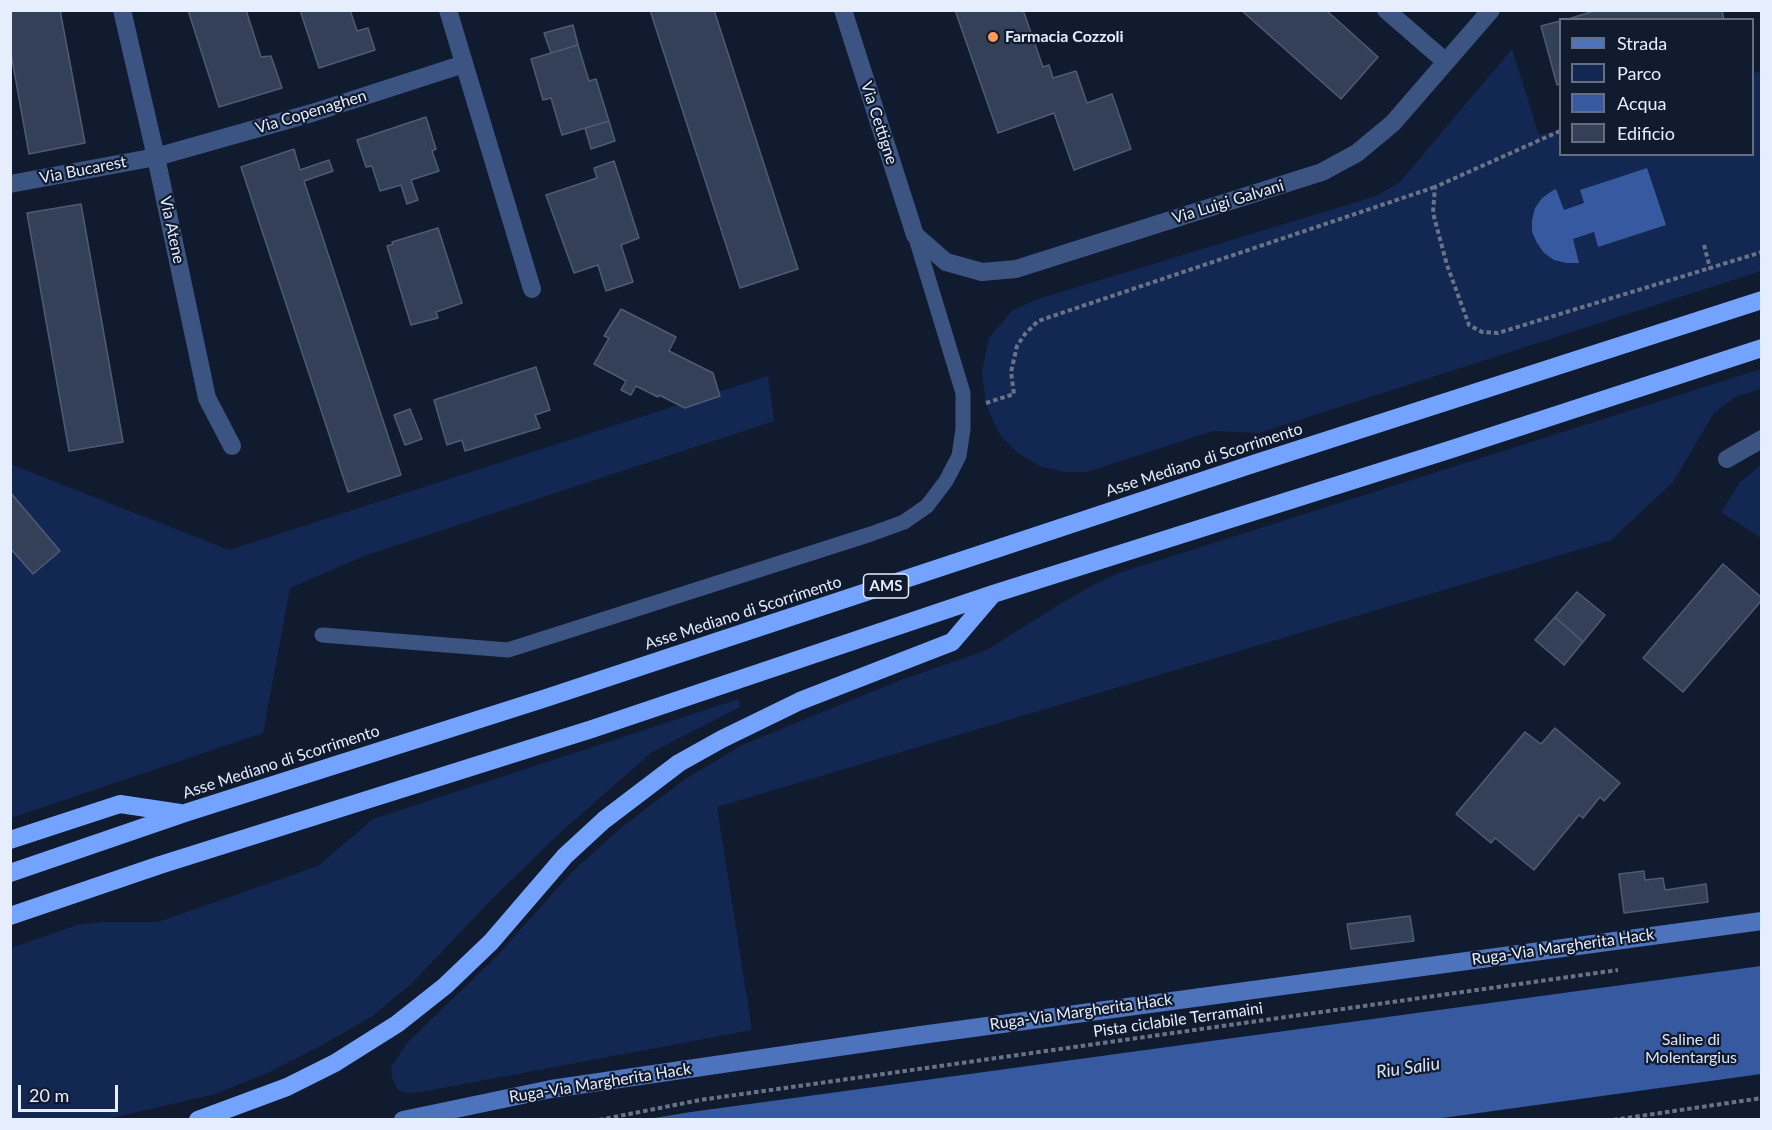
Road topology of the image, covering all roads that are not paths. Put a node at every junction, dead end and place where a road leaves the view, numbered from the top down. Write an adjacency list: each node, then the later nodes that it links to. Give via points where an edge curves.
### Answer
1 (122, 10): 8 (street, Via Atene)
2 (448, 10): 7 (street)
3 (843, 10): 10 (street, Via Cettigne)
4 (1386, 10): 6 (street)
5 (1491, 10): 6 (street, Via Luigi Galvani)
6 (1446, 62): 10 (street, Via Luigi Galvani, via 1393,123 1357,153 1322,172 1016,268 982,272 946,262)
7 (464, 64): 8 (street, Via Copenaghen); 11 (street)
8 (156, 157): 9 (street, Via Bucarest); 15 (street, Via Atene, via 207,398)
9 (10, 184)
10 (915, 235): 18 (lane, via 963,393 963,429 959,456 946,481 927,506 904,522 508,650)
11 (532, 289)
12 (1761, 300): 19 (highway, Asse Mediano di Scorrimento / AMS)
13 (1761, 348): 17 (highway, AMS)
14 (1761, 439): 16 (street)
15 (232, 446)
16 (1727, 459)
17 (993, 594): 22 (highway, AMS, via 592,729); 24 (highway, via 952,642 800,701 679,763 604,819 565,856 491,942 397,1024 335,1063 287,1087)
18 (322, 635)
19 (185, 813): 20 (highway, via 120,804); 21 (highway, Asse Mediano di Scorrimento / AMS)
20 (10, 840)
21 (10, 873)
22 (10, 916)
23 (1761, 921): 25 (main road, Ruga-Via Margherita Hack, via 921,1035 551,1089)
24 (198, 1119)
25 (403, 1119)

